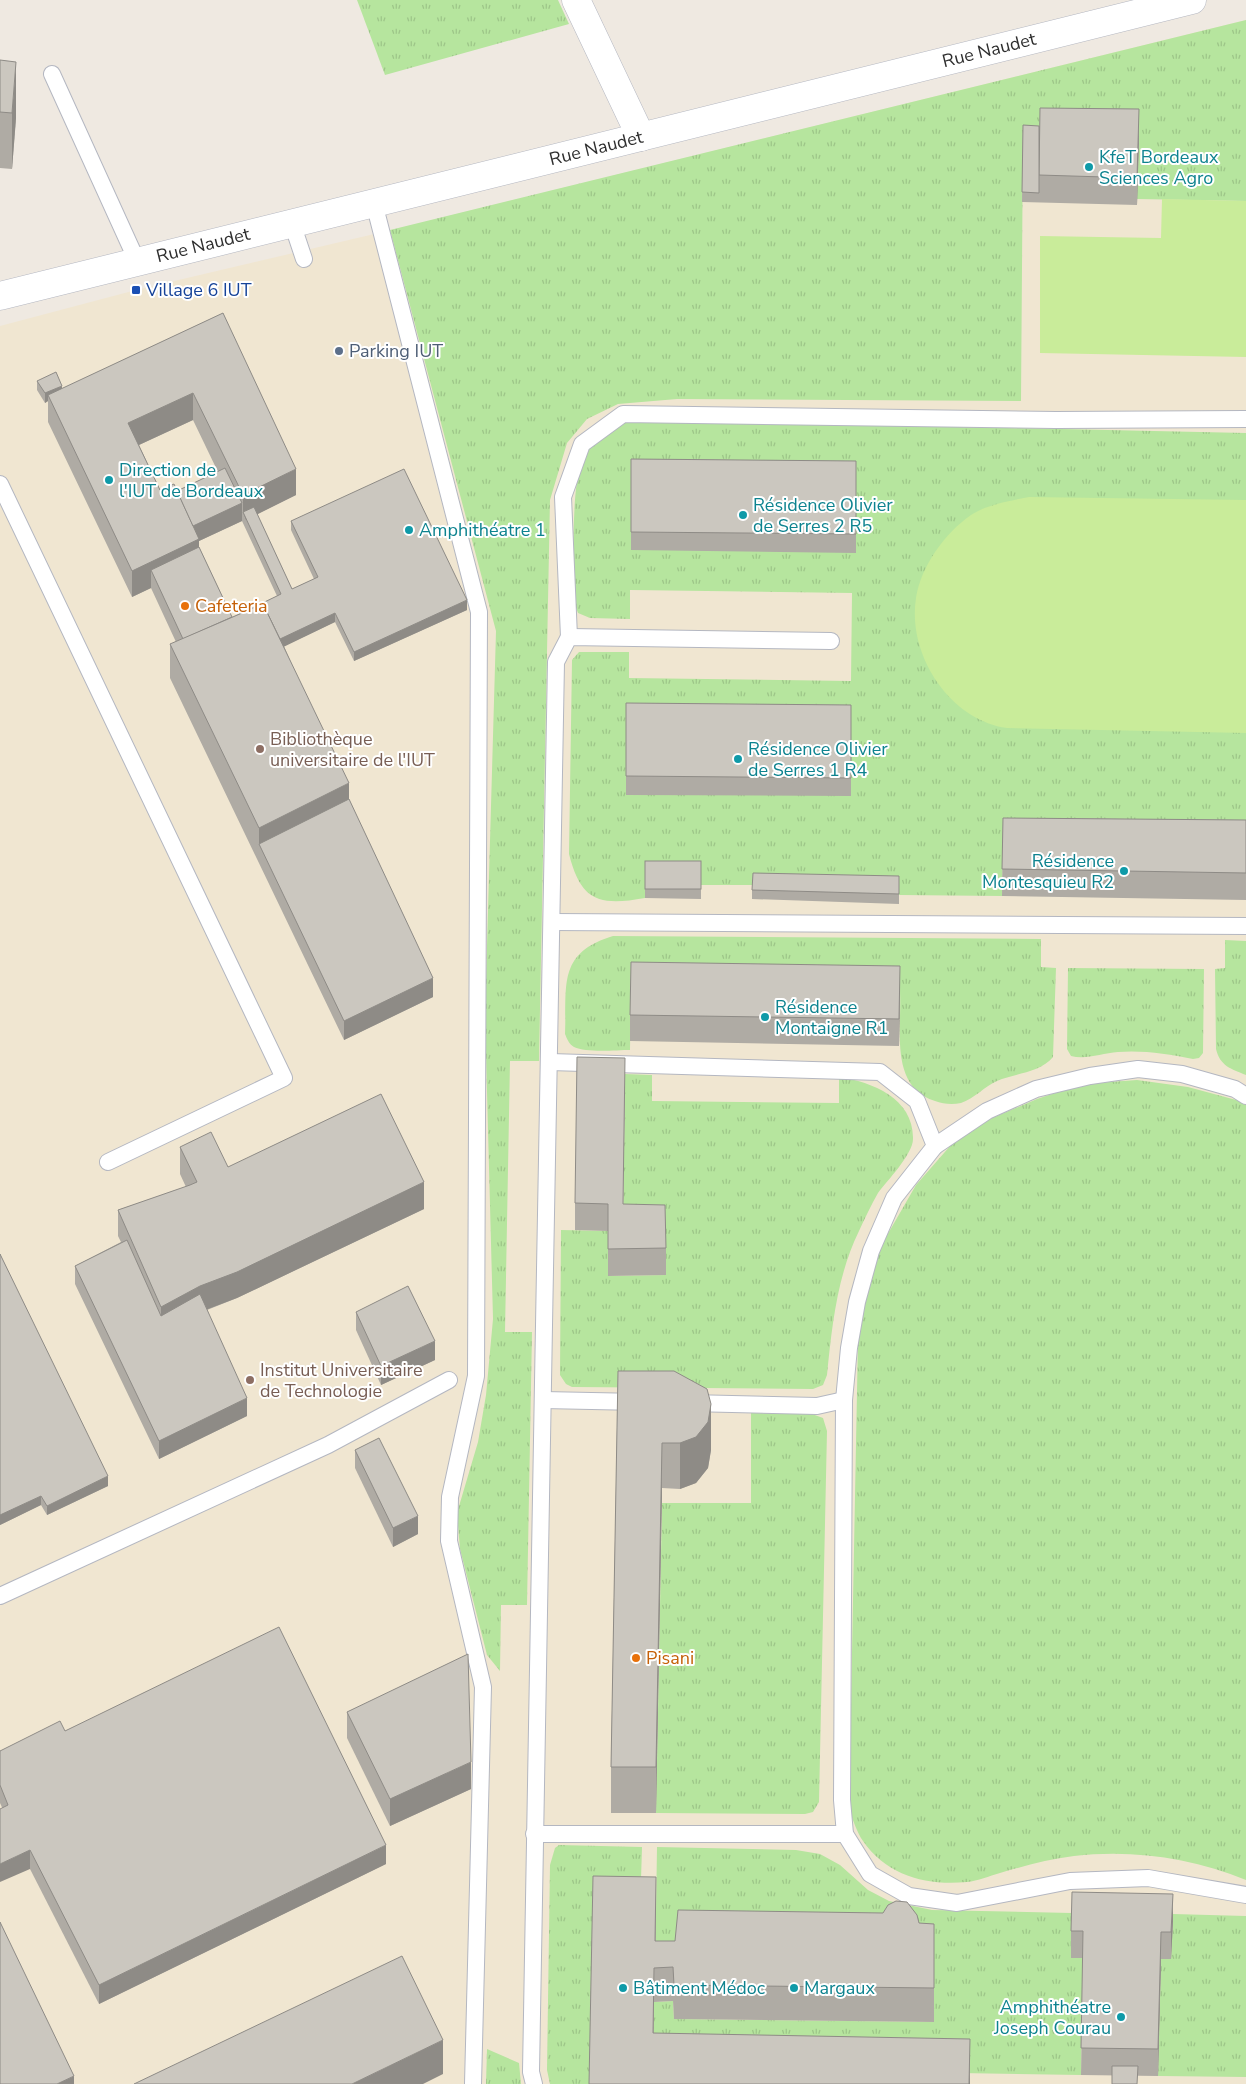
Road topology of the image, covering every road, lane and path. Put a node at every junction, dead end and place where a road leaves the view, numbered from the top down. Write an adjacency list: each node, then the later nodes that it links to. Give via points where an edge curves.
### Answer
1 (576, 0): 4 (street)
2 (1192, 0): 4 (street, Rue Naudet)
3 (52, 74): 8 (lane)
4 (641, 137): 5 (street, Rue Naudet)
5 (374, 203): 6 (street, Rue Naudet); 27 (lane, via 479,612 476,1376 450,1497 449,1541 483,1687)
6 (292, 223): 7 (lane); 8 (street, Rue Naudet)
7 (304, 259)
8 (137, 261): 9 (street, Rue Naudet)
9 (0, 296)
10 (1246, 419): 12 (lane, via 1056,420 623,414 582,444 563,497)
11 (0, 484): 19 (lane, via 284,1078)
12 (569, 637): 13 (lane); 14 (lane, via 556,662)
13 (831, 641)
14 (552, 922): 15 (lane); 16 (lane)
15 (1246, 926)
16 (550, 1062): 18 (lane, via 880,1072 917,1101); 21 (lane)
17 (1246, 1096): 18 (lane, via 1235,1089 1182,1074 1138,1069 1090,1076 1036,1089 987,1111)
18 (934, 1146): 22 (lane, via 894,1198 871,1251 848,1348)
19 (108, 1162)
20 (449, 1380): 23 (lane, via 328,1445)
21 (543, 1400): 22 (lane, via 816,1406); 24 (lane)
22 (844, 1400): 25 (lane, via 842,1800)
23 (0, 1596)
24 (534, 1834): 25 (lane); 28 (lane, via 531,2072)
25 (845, 1834): 26 (lane, via 870,1874 909,1896 957,1903 1070,1881 1148,1878)
26 (1246, 1895)
27 (473, 2084)
28 (534, 2084)

